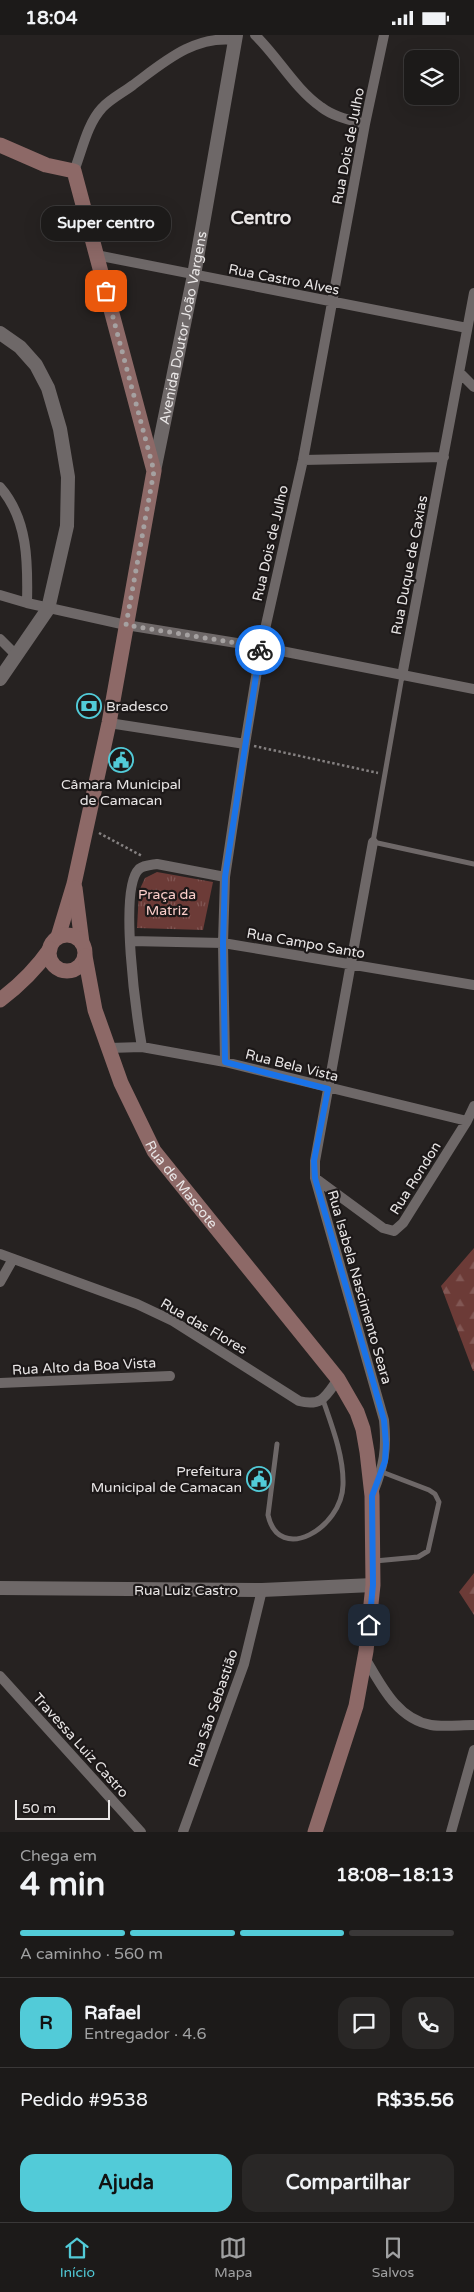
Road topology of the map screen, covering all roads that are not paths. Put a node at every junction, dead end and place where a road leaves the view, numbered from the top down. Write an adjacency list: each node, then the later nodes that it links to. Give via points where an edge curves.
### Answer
1 (255, 35): 5 (street, via 302,91 322,108)
2 (384, 35): 5 (street, Rua Dois de Julho)
3 (217, 36): 4 (street); 7 (street, via 172,56 102,108 91,125)
4 (236, 38): 9 (street, Avenida Doutor João Vargens)
5 (365, 124): 11 (street, Rua Dois de Julho)
6 (0, 145): 7 (main road, via 46,165)
7 (74, 171): 8 (main road)
8 (96, 255): 9 (street, Rua Castro Alves); 20 (main road)
9 (194, 275): 11 (street, Rua Castro Alves); 20 (street, Avenida Doutor João Vargens)
10 (474, 293): 12 (street, Rua Duque de Caxias)
11 (333, 303): 12 (street, Rua Castro Alves); 19 (street, Rua Dois de Julho)
12 (470, 323): 14 (street, Rua Duque de Caxias)
13 (0, 333): 24 (street, via 20,347 36,365 48,388 60,429 68,477 67,526)
14 (465, 342): 15 (street); 16 (street, Rua Duque de Caxias)
15 (474, 350)
16 (460, 373): 17 (street); 18 (street, Rua Duque de Caxias)
17 (474, 387)
18 (444, 457): 19 (street); 29 (street, Rua Duque de Caxias)
19 (303, 460): 27 (street, Rua Dois de Julho)
20 (154, 471): 25 (main road, Avenida Doutor João Vargens)
21 (0, 487): 23 (street, via 16,509 24,540 28,564)
22 (0, 595): 23 (street)
23 (27, 603): 24 (street)
24 (48, 609): 25 (street); 28 (street)
25 (126, 625): 27 (street); 32 (main road, Avenida Doutor João Vargens)
26 (0, 639): 28 (street)
27 (261, 647): 29 (street); 33 (street, Rua Dois de Julho)
28 (16, 655): 30 (street)
29 (402, 676): 31 (street); 34 (lane, Rua Duque de Caxias)
30 (0, 679)
31 (474, 689)
32 (108, 723): 33 (street); 37 (main road, Avenida Doutor João Vargens)
33 (244, 744): 36 (street, Rua Dois de Julho)
34 (373, 841): 35 (lane); 42 (street, Rua Isabela Nascimento Seara)
35 (474, 864)
36 (225, 877): 38 (street, via 157,864 139,869 130,891); 40 (street, Rua Dois de Julho)
37 (74, 884): 39 (main road, Avenida Doutor João Vargens); 41 (main road, Avenida Doutor João Vargens)
38 (131, 941): 40 (street, Rua Campo Santo); 45 (street, via 132,979)
39 (54, 943): 41 (main road, via 71,935); 41 (main road, via 52,962 64,970 77,968); 44 (main road, via 29,976)
40 (223, 943): 42 (street, Rua Campo Santo); 47 (street, Rua Dois de Julho)
41 (84, 950): 46 (main road, Rua de Mascote, via 95,1009)
42 (349, 965): 43 (street, Rua Campo Santo); 48 (street, Rua Isabela Nascimento Seara)
43 (474, 985)
44 (0, 1000)
45 (142, 1047): 46 (street, Rua Bela Vista); 47 (street, Rua Bela Vista)
46 (109, 1048): 56 (main road, Rua de Mascote, via 121,1083 154,1151)
47 (225, 1062): 48 (street, Rua Bela Vista)
48 (328, 1089): 50 (street, Rua Bela Vista); 51 (street, Rua Isabela Nascimento Seara, via 314,1161)
49 (474, 1106): 50 (street, Rua Rondon)
50 (467, 1121): 51 (street, Rua Rondon, via 403,1223 394,1231 383,1228)
51 (315, 1178): 60 (street, Rua Isabela Nascimento Seara, via 384,1420 386,1444)
52 (0, 1254): 53 (street, Rua das Flores)
53 (13, 1259): 54 (street); 58 (street, Rua das Flores, via 137,1304 173,1321 298,1401 314,1403)
54 (0, 1282)
55 (170, 1376): 57 (street, Rua Alto da Boa Vista)
56 (338, 1379): 58 (street); 61 (main road, Rua de Mascote, via 363,1429)
57 (0, 1383)
58 (324, 1400): 59 (lane, via 335,1435 343,1485 340,1503 331,1519 311,1535 284,1537 270,1524 268,1515)
59 (277, 1444)
60 (382, 1472): 61 (street, Rua Isabela Nascimento Seara); 62 (lane, via 430,1489 439,1502 428,1551 418,1557)
61 (372, 1496): 62 (main road, Rua de Mascote)
62 (372, 1561): 63 (main road, Rua de Mascote)
63 (373, 1585): 65 (street, Rua Luiz Castro); 66 (main road, Rua de Mascote)
64 (0, 1588): 65 (street, Rua Luiz Castro)
65 (262, 1590): 71 (street, Rua São Sebastião, via 244,1663)
66 (365, 1658): 68 (street, via 394,1704 408,1716 433,1725); 72 (main road, Rua de Mascote, via 356,1706)
67 (0, 1676): 70 (street, Travessa Luiz Castro)
68 (474, 1725)
69 (474, 1750): 73 (street)
70 (141, 1832)
71 (183, 1832)
72 (315, 1832)
73 (452, 1832)

